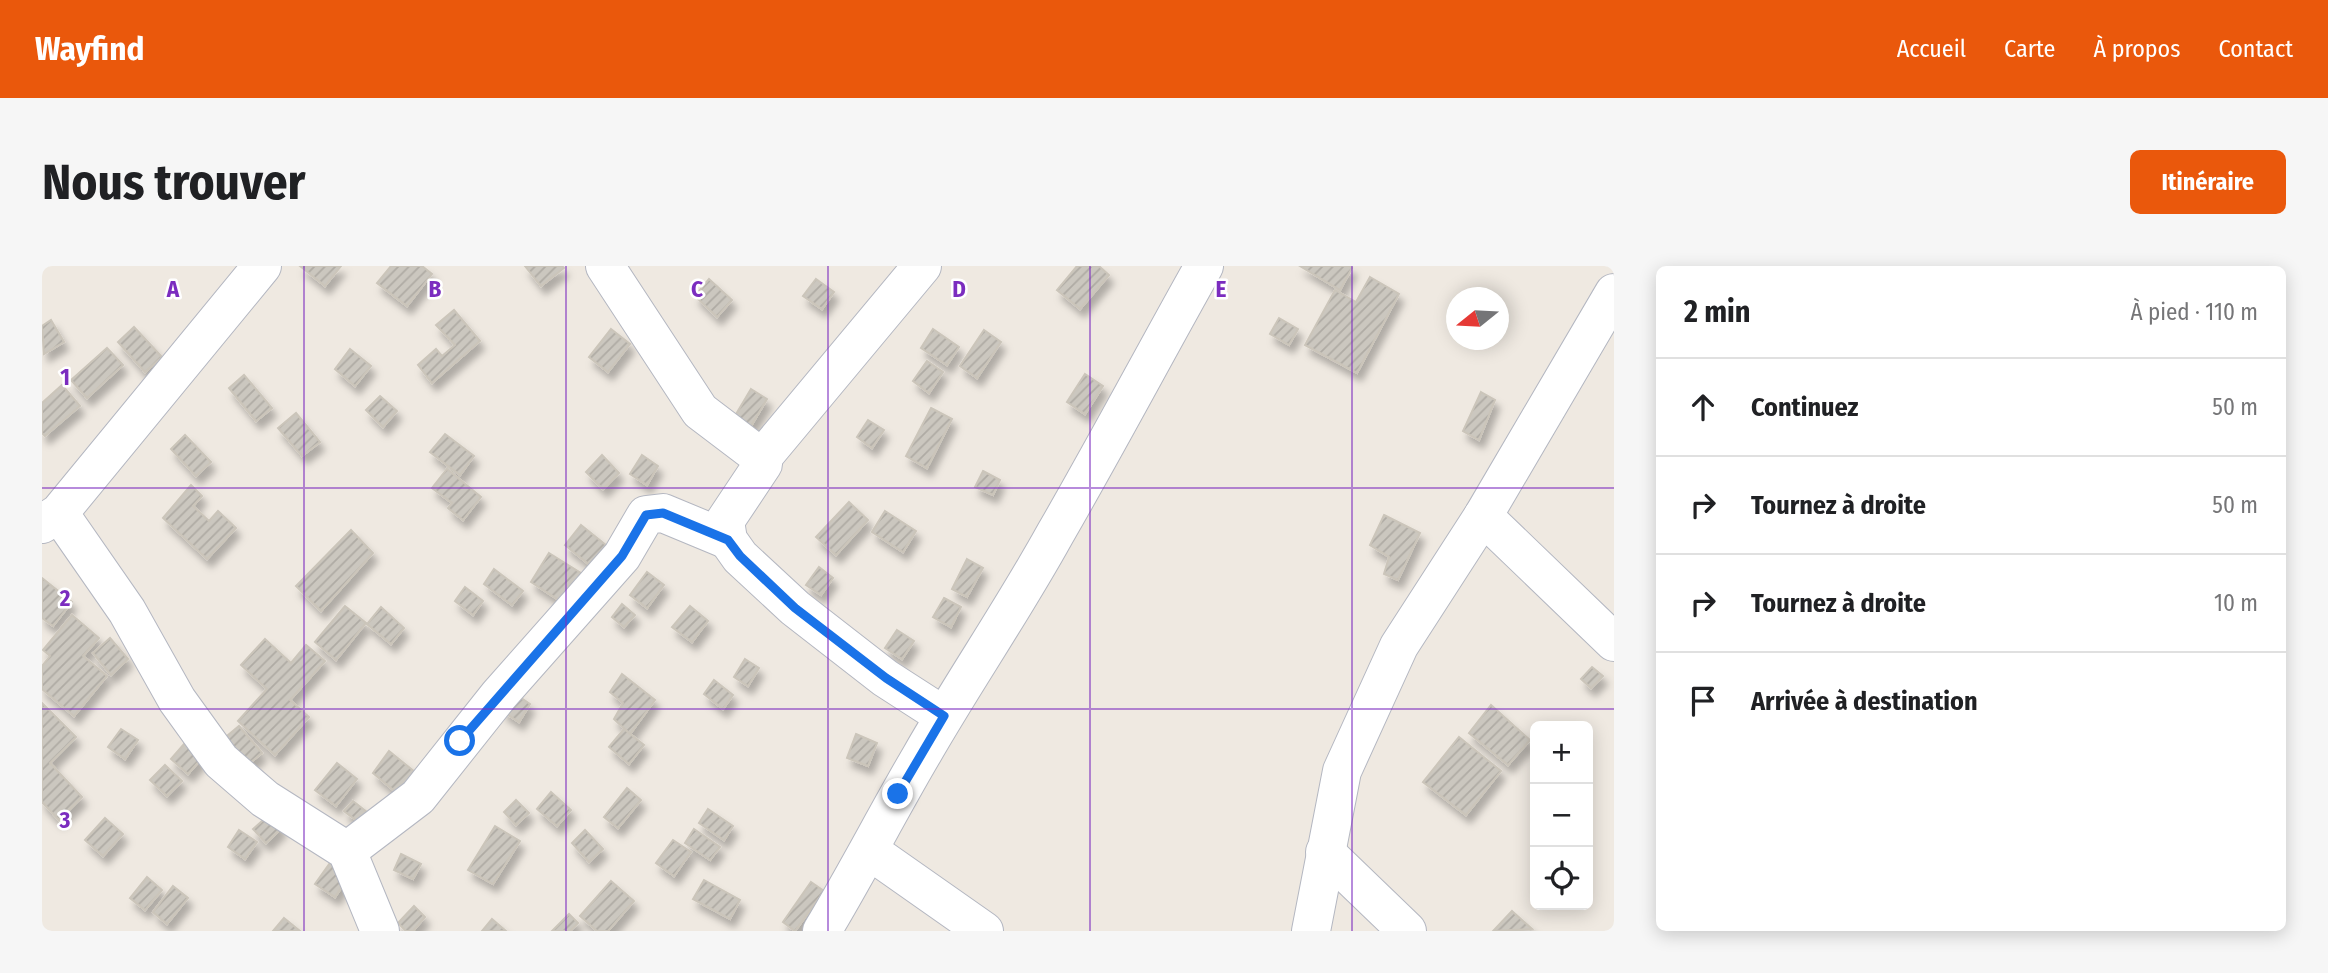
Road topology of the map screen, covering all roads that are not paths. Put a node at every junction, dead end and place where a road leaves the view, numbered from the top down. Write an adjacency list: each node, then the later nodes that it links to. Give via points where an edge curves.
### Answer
1 (262, 266): 8 (street)
2 (605, 266): 6 (street, via 700,411)
3 (922, 266): 6 (street)
4 (1189, 273): 11 (street, via 1056,534)
5 (1614, 293): 7 (street)
6 (762, 458): 9 (street, via 725,521)
7 (1483, 516): 10 (street); 14 (street, via 1399,646 1342,771)
8 (51, 519): 12 (street, via 127,611 177,700 221,761 265,799)
9 (728, 540): 11 (street, via 795,608); 12 (street, via 663,513 646,515 622,556 499,695 418,797)
10 (1614, 642)
11 (944, 716): 13 (street)
12 (347, 850): 15 (street)
13 (870, 851): 16 (street); 17 (street)
14 (1325, 852): 18 (street); 19 (street)
15 (380, 931)
16 (822, 931)
17 (984, 931)
18 (1311, 931)
19 (1407, 931)

